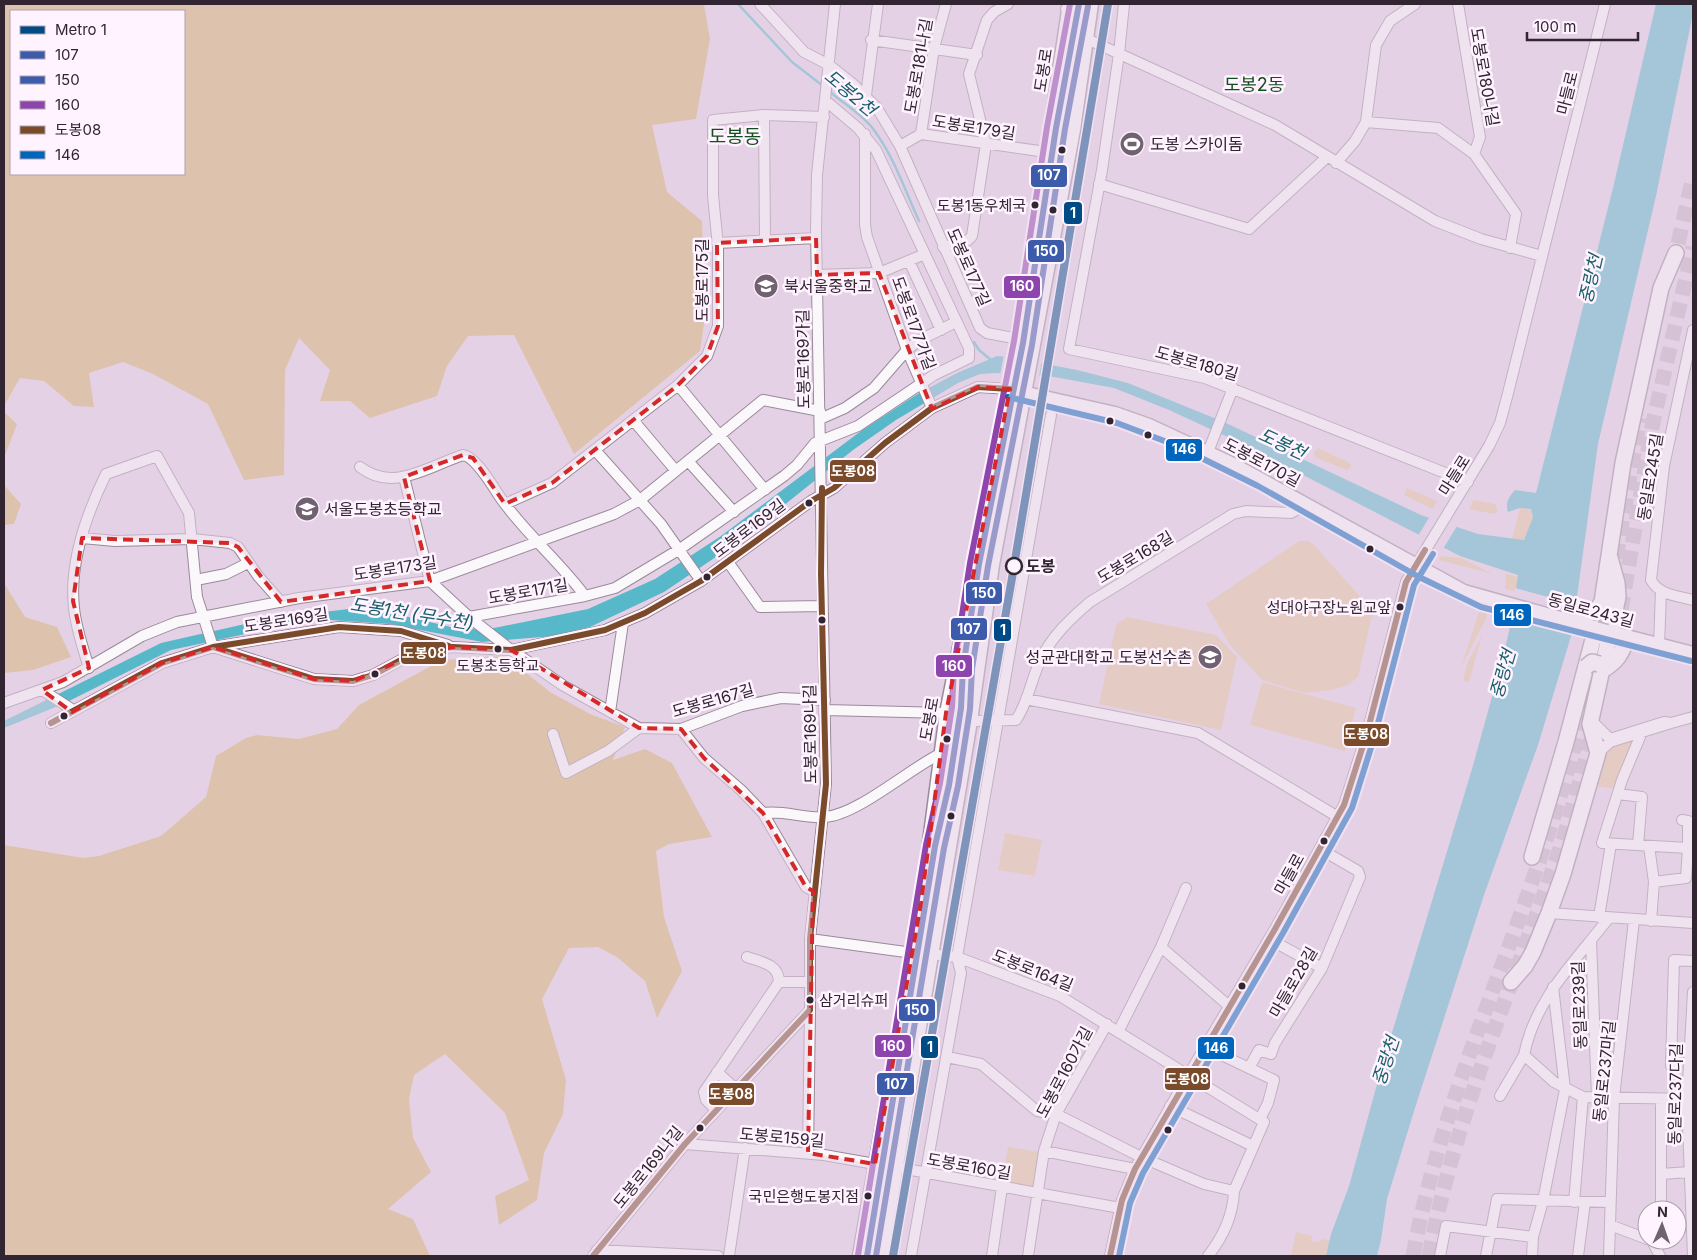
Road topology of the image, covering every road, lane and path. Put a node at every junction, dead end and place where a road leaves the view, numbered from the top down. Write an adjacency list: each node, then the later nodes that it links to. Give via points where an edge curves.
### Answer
1 (760, 4): 18 (street, 도봉로177길, via 804,52)
2 (835, 4): 18 (street, 도봉로169가길)
3 (878, 4): 14 (street)
4 (946, 4): 15 (street, 도봉로181나길)
5 (1008, 4): 17 (street, via 987,20)
6 (1092, 4): 13 (main road)
7 (1124, 4): 16 (street, 도봉로180길)
8 (1415, 4): 23 (street, via 1390,21 1376,45)
9 (1458, 4): 29 (street, 도봉로180나길, via 1480,137)
10 (1605, 4): 40 (street, 마들로)
11 (1067, 6): 12 (main road, 도봉로); 13 (street, 도봉로)
12 (1065, 36): 13 (street); 28 (main road, 도봉로)
13 (1087, 39): 16 (street); 52 (main road, via 1074,130)
14 (872, 40): 15 (street); 19 (street)
15 (934, 48): 17 (street); 25 (street, 도봉로181나길)
16 (1119, 54): 30 (street, via 1263,119); 32 (street, 도봉로180길)
17 (977, 55): 26 (street, via 969,80)
18 (829, 68): 19 (street, 도봉로177길); 20 (street, 도봉로169가길)
19 (866, 94): 27 (street, 도봉로177길)
20 (826, 99): 22 (street, 도봉로169가길); 24 (street, 도봉로177길)
21 (764, 115): 22 (street, 도봉로175길); 34 (street); 35 (street, 도봉로175길, via 713,120 713,195)
22 (824, 117): 33 (street, 도봉로169가길, via 817,175)
23 (1366, 122): 29 (street, via 1432,126); 31 (street)
24 (865, 134): 39 (street, 도봉로177길, via 876,150); 42 (street, 도봉로177가길, via 865,225)
25 (921, 134): 26 (street, 도봉로179길); 27 (street, 도봉로179길)
26 (986, 144): 28 (street, 도봉로179길); 36 (street, via 972,236 967,241)
27 (900, 146): 36 (street, 도봉로177길)
28 (1046, 152): 47 (main road, 도봉로)
29 (1474, 154): 37 (street, via 1516,214)
30 (1327, 157): 31 (street); 32 (street, via 1249,229)
31 (1336, 163): 37 (street, via 1435,221)
32 (1099, 184): 53 (street, 도봉로180길, via 1069,350 1182,372)
33 (816, 238): 34 (street); 43 (street, 도봉로169가길)
34 (765, 241): 35 (street)
35 (718, 243): 49 (street, 도봉로175길, via 718,326 714,343 707,356)
36 (943, 247): 47 (street, 도봉로177길, via 982,330)
37 (1510, 248): 40 (street)
38 (1676, 253): 77 (highway, via 1661,288 1623,463)
39 (926, 254): 41 (street, 도봉로177가길); 44 (street, 도봉로177길)
40 (1542, 256): 66 (street, 마들로, via 1500,423)
41 (909, 261): 42 (street, 도봉로177가길); 45 (street)
42 (879, 273): 43 (street, 도봉로177가길); 48 (street, 도봉로177가길)
43 (817, 274): 55 (street, 도봉로169가길)
44 (956, 322): 45 (street, 도봉로169가길); 50 (street, 도봉로177길, via 969,348 969,358)
45 (941, 330): 48 (street, 도봉로169가길)
46 (1693, 330): 84 (street, 동일로245길, via 1664,466 1651,580)
47 (1018, 341): 51 (main road, 도봉로)
48 (906, 350): 50 (street, 도봉로177가길); 55 (street, 도봉로169가길, via 874,388 845,408)
49 (678, 385): 57 (street, 도봉로175길); 58 (street)
50 (921, 385): 54 (street, 도봉로177가길); 59 (street, via 858,426)
51 (1011, 385): 52 (main road, 도봉로170길); 54 (street, 도봉로169길, via 978,387); 109 (main road, 도봉로)
52 (1027, 388): 60 (main road, 도봉로170길, via 1115,413); 112 (main road, via 993,565)
53 (1231, 391): 60 (street); 66 (street, 도봉로180길)
54 (931, 407): 68 (street, 도봉로169길, via 834,488)
55 (820, 415): 58 (street, 도봉로173길, via 763,400); 59 (street, 도봉로169가길)
56 (1051, 415): 113 (street)
57 (634, 420): 61 (street, 도봉로175길); 64 (street)
58 (719, 436): 62 (street, 도봉로173길); 67 (street)
59 (821, 443): 67 (street, 도봉로171길, via 815,443 797,466); 68 (street, 도봉로169가길)
60 (1210, 447): 70 (main road, 도봉로170길)
61 (595, 450): 69 (street); 71 (street, 도봉로175길, via 552,483)
62 (688, 461): 64 (street, 도봉로173길); 72 (street)
63 (360, 467): 65 (street, via 380,478)
64 (676, 471): 69 (street, 도봉로173길)
65 (404, 477): 71 (street, 도봉로171길, via 463,455 473,458); 83 (street)
66 (1468, 482): 80 (street, 마들로)
67 (765, 490): 72 (street, 도봉로171길)
68 (822, 491): 78 (street, 도봉로169길); 89 (street, 도봉로169나길)
69 (640, 500): 75 (street, 도봉로173길, via 614,514); 76 (street)
70 (1302, 501): 80 (main road, 도봉로170길); 104 (street, 도봉로168길, via 1291,513 1234,514 1090,602 1049,644)
71 (505, 504): 75 (street, 도봉로171길)
72 (734, 512): 76 (street, 도봉로171길)
73 (82, 538): 74 (street, via 114,541); 74 (street, via 93,500 106,474 157,456 186,506); 102 (street, via 73,601)
74 (192, 538): 79 (street, via 235,544); 81 (street)
75 (537, 542): 83 (street, 도봉로173길); 85 (street, 도봉로171길, via 565,569)
76 (681, 550): 82 (street); 85 (street, 도봉로171길, via 624,584)
77 (1610, 560): 93 (highway, via 1602,602); 94 (highway, via 1618,597)
78 (728, 562): 82 (street, 도봉로169길); 89 (street, via 760,607)
79 (248, 563): 81 (street, via 226,574); 88 (street)
80 (1415, 565): 86 (main road, 도봉로170길); 125 (street, 마들로, via 1406,582 1356,770)
81 (196, 580): 90 (street)
82 (700, 580): 92 (street, 도봉로169길, via 663,604)
83 (430, 581): 88 (street, 도봉로173길); 91 (street, 도봉로171길)
84 (1661, 592): 87 (street); 97 (street, 동일로243길)
85 (585, 596): 91 (street, 도봉로171길)
86 (1484, 598): 93 (main road, 동일로243길)
87 (1693, 600)
88 (281, 602): 90 (street, 도봉로173길)
89 (822, 606): 106 (street, 도봉로169나길)
90 (203, 619): 96 (street); 102 (street, 도봉로173길, via 177,622 142,636)
91 (472, 619): 99 (street, 도봉로167길)
92 (623, 623): 99 (street, 도봉로169길, via 582,636); 108 (street)
93 (1576, 623): 94 (main road, 동일로243길)
94 (1604, 631): 95 (main road, 동일로243길); 101 (highway)
95 (1627, 637): 97 (main road, 동일로243길); 101 (highway, via 1619,659)
96 (212, 646): 98 (street, 도봉로169길, via 339,627 401,631); 98 (street, 도봉로169길, via 314,679 353,681 362,680 416,654); 107 (street, 도봉로169길, via 162,663)
97 (1659, 646): 100 (main road, 동일로243길)
98 (453, 647): 99 (street, 도봉로169길)
99 (509, 649): 108 (street, 도봉로167길)
100 (1693, 653)
101 (1595, 667): 111 (highway); 132 (highway)
102 (89, 668): 103 (street, 도봉로173길)
103 (44, 692): 105 (street); 107 (street)
104 (1026, 699): 113 (street, 도봉로168길, via 1016,720); 125 (street, via 1198,733)
105 (4, 703)
106 (825, 705): 109 (street, 도봉로167길); 117 (street, 도봉로167길, via 781,698 716,714); 124 (street, 도봉로169나길)
107 (71, 710): 114 (street, 도봉로169길)
108 (610, 712): 116 (street, 도봉로167길)
109 (946, 713): 121 (main road, 도봉로)
110 (1693, 717): 115 (street)
111 (1591, 720): 115 (street, via 1610,739 1664,722); 120 (highway)
112 (970, 722): 113 (street, 도봉로168길); 146 (main road)
113 (999, 722): 148 (street)
114 (51, 723)
115 (1671, 723): 118 (street)
116 (639, 728): 117 (street, 도봉로167길); 119 (street, via 608,751 566,773)
117 (681, 728): 123 (street, via 704,758)
118 (1642, 732): 120 (street, via 1610,742); 122 (street)
119 (553, 734)
120 (1598, 753): 136 (highway)
121 (940, 754): 124 (street, via 858,804); 145 (main road, 도봉로)
122 (1618, 794): 127 (street, via 1602,843); 128 (street, via 1642,797)
123 (763, 813): 124 (street, via 779,811); 135 (street, via 806,888)
124 (824, 817): 135 (street, 도봉로169나길)
125 (1338, 817): 131 (street, 마들로)
126 (1682, 820): 130 (street, via 1688,821)
127 (1611, 844): 128 (street); 137 (street)
128 (1638, 846): 129 (street)
129 (1649, 846): 130 (street); 133 (street)
130 (1688, 848): 133 (street, via 1686,878)
131 (1320, 849): 141 (street, 마들로); 150 (street, 마들로28길, via 1358,870 1360,877)
132 (1532, 857)
133 (1654, 882): 139 (street)
134 (1186, 888): 144 (street)
135 (814, 891): 142 (street, 도봉로169나길)
136 (1549, 913): 137 (street); 153 (highway, via 1533,952)
137 (1604, 918): 138 (street); 143 (street, 동일로239길)
138 (1634, 920): 139 (street); 173 (street, 동일로237마길)
139 (1651, 921): 140 (street)
140 (1693, 923)
141 (1270, 938): 150 (street); 156 (street, 마들로)
142 (810, 939): 145 (street); 152 (street, 도봉로169나길)
143 (1591, 940): 154 (street, 동일로239길); 172 (street, 동일로239길)
144 (1161, 947): 156 (street); 160 (street)
145 (913, 953): 186 (main road, 도봉로)
146 (930, 954): 148 (street, 도봉로164길); 188 (main road)
147 (747, 957): 151 (street, via 772,967 779,975)
148 (957, 957): 158 (street, 도봉로164길, via 1060,996); 163 (street, via 961,973)
149 (1693, 961): 164 (street, 동일로237다길, via 1674,960)
150 (1322, 968): 165 (street, 마들로28길, via 1271,1054 1259,1050)
151 (779, 982): 152 (street); 166 (street)
152 (810, 982): 157 (street, 도봉로169나길)
153 (1511, 982)
154 (1553, 987): 162 (street, 동일로239길, via 1528,1032); 168 (street)
155 (1693, 992): 159 (street, 동일로237다길)
156 (1229, 1006): 161 (street, 마들로)
157 (810, 1010): 169 (street, 도봉로169나길); 184 (street, 도봉로169나길)
158 (1107, 1024): 160 (street, 도봉로164길); 178 (street, 도봉로160가길)
159 (1692, 1026): 175 (street, 동일로237다길)
160 (1118, 1032): 167 (street, 도봉로164길)
161 (1205, 1047): 165 (street); 167 (street, 마들로)
162 (1524, 1054): 168 (street); 170 (street, 동일로239길)
163 (947, 1057): 178 (street, via 981,1064 1037,1111); 190 (street)
164 (1671, 1066)
165 (1249, 1068): 179 (street, via 1274,1080)
166 (717, 1072): 169 (street); 177 (street, via 703,1096)
167 (1189, 1074): 176 (street, 마들로); 179 (street)
168 (1565, 1089): 171 (street); 196 (street)
169 (736, 1090): 177 (street, 도봉로169나길)
170 (1500, 1096)
171 (1583, 1097): 172 (street); 197 (street)
172 (1597, 1097): 173 (street)
173 (1614, 1098): 174 (street); 199 (street, 동일로237마길)
174 (1661, 1098): 175 (street); 191 (street)
175 (1690, 1099): 187 (street, 동일로237다길)
176 (1170, 1106): 181 (street); 185 (street, 마들로)
177 (716, 1110): 180 (street, 도봉로169나길)
178 (1056, 1114): 183 (street, 도봉로160가길); 185 (street)
179 (1260, 1119): 181 (street, via 1264,1122)
180 (685, 1144): 182 (street, 도봉로159길); 206 (street, 도봉로169나길)
181 (1253, 1146): 193 (street)
182 (745, 1148): 184 (street, 도봉로159길); 208 (street)
183 (1044, 1151): 189 (street); 194 (street, 도봉로160가길)
184 (808, 1153): 186 (street, 도봉로159길)
185 (1142, 1157): 189 (street, 마들로); 193 (street, via 1204,1184)
186 (875, 1164): 209 (main road, 도봉로)
187 (1691, 1165): 191 (street); 202 (street, 동일로237다길)
188 (895, 1167): 190 (street, 도봉로160길); 210 (main road)
189 (1135, 1169): 200 (street, 마들로)
190 (926, 1174): 192 (street, 도봉로160길); 211 (street)
191 (1661, 1174): 195 (street)
192 (1002, 1187): 194 (street, 도봉로160길); 212 (street)
193 (1234, 1191): 215 (street, via 1223,1236)
194 (1038, 1194): 200 (street, 도봉로160길); 213 (street)
195 (1661, 1200)
196 (1543, 1201): 197 (street); 203 (street, via 1497,1199); 205 (street)
197 (1574, 1202): 198 (street)
198 (1586, 1202): 199 (street); 219 (street)
199 (1609, 1202): 201 (street, 동일로237마길)
200 (1120, 1208): 214 (street, 마들로)
201 (1610, 1225): 204 (street); 220 (street, 동일로237마길)
202 (1692, 1228): 221 (street, 동일로237다길)
203 (1490, 1231): 205 (street); 216 (street, via 1446,1226); 217 (street)
204 (1637, 1235)
205 (1534, 1237): 218 (street)
206 (595, 1253): 207 (street)
207 (718, 1256)
208 (729, 1256)
209 (859, 1256)
210 (882, 1256)
211 (911, 1256)
212 (992, 1256)
213 (1028, 1256)
214 (1110, 1256)
215 (1208, 1256)
216 (1440, 1256)
217 (1486, 1256)
218 (1532, 1256)
219 (1578, 1256)
220 (1608, 1256)
221 (1693, 1256)

